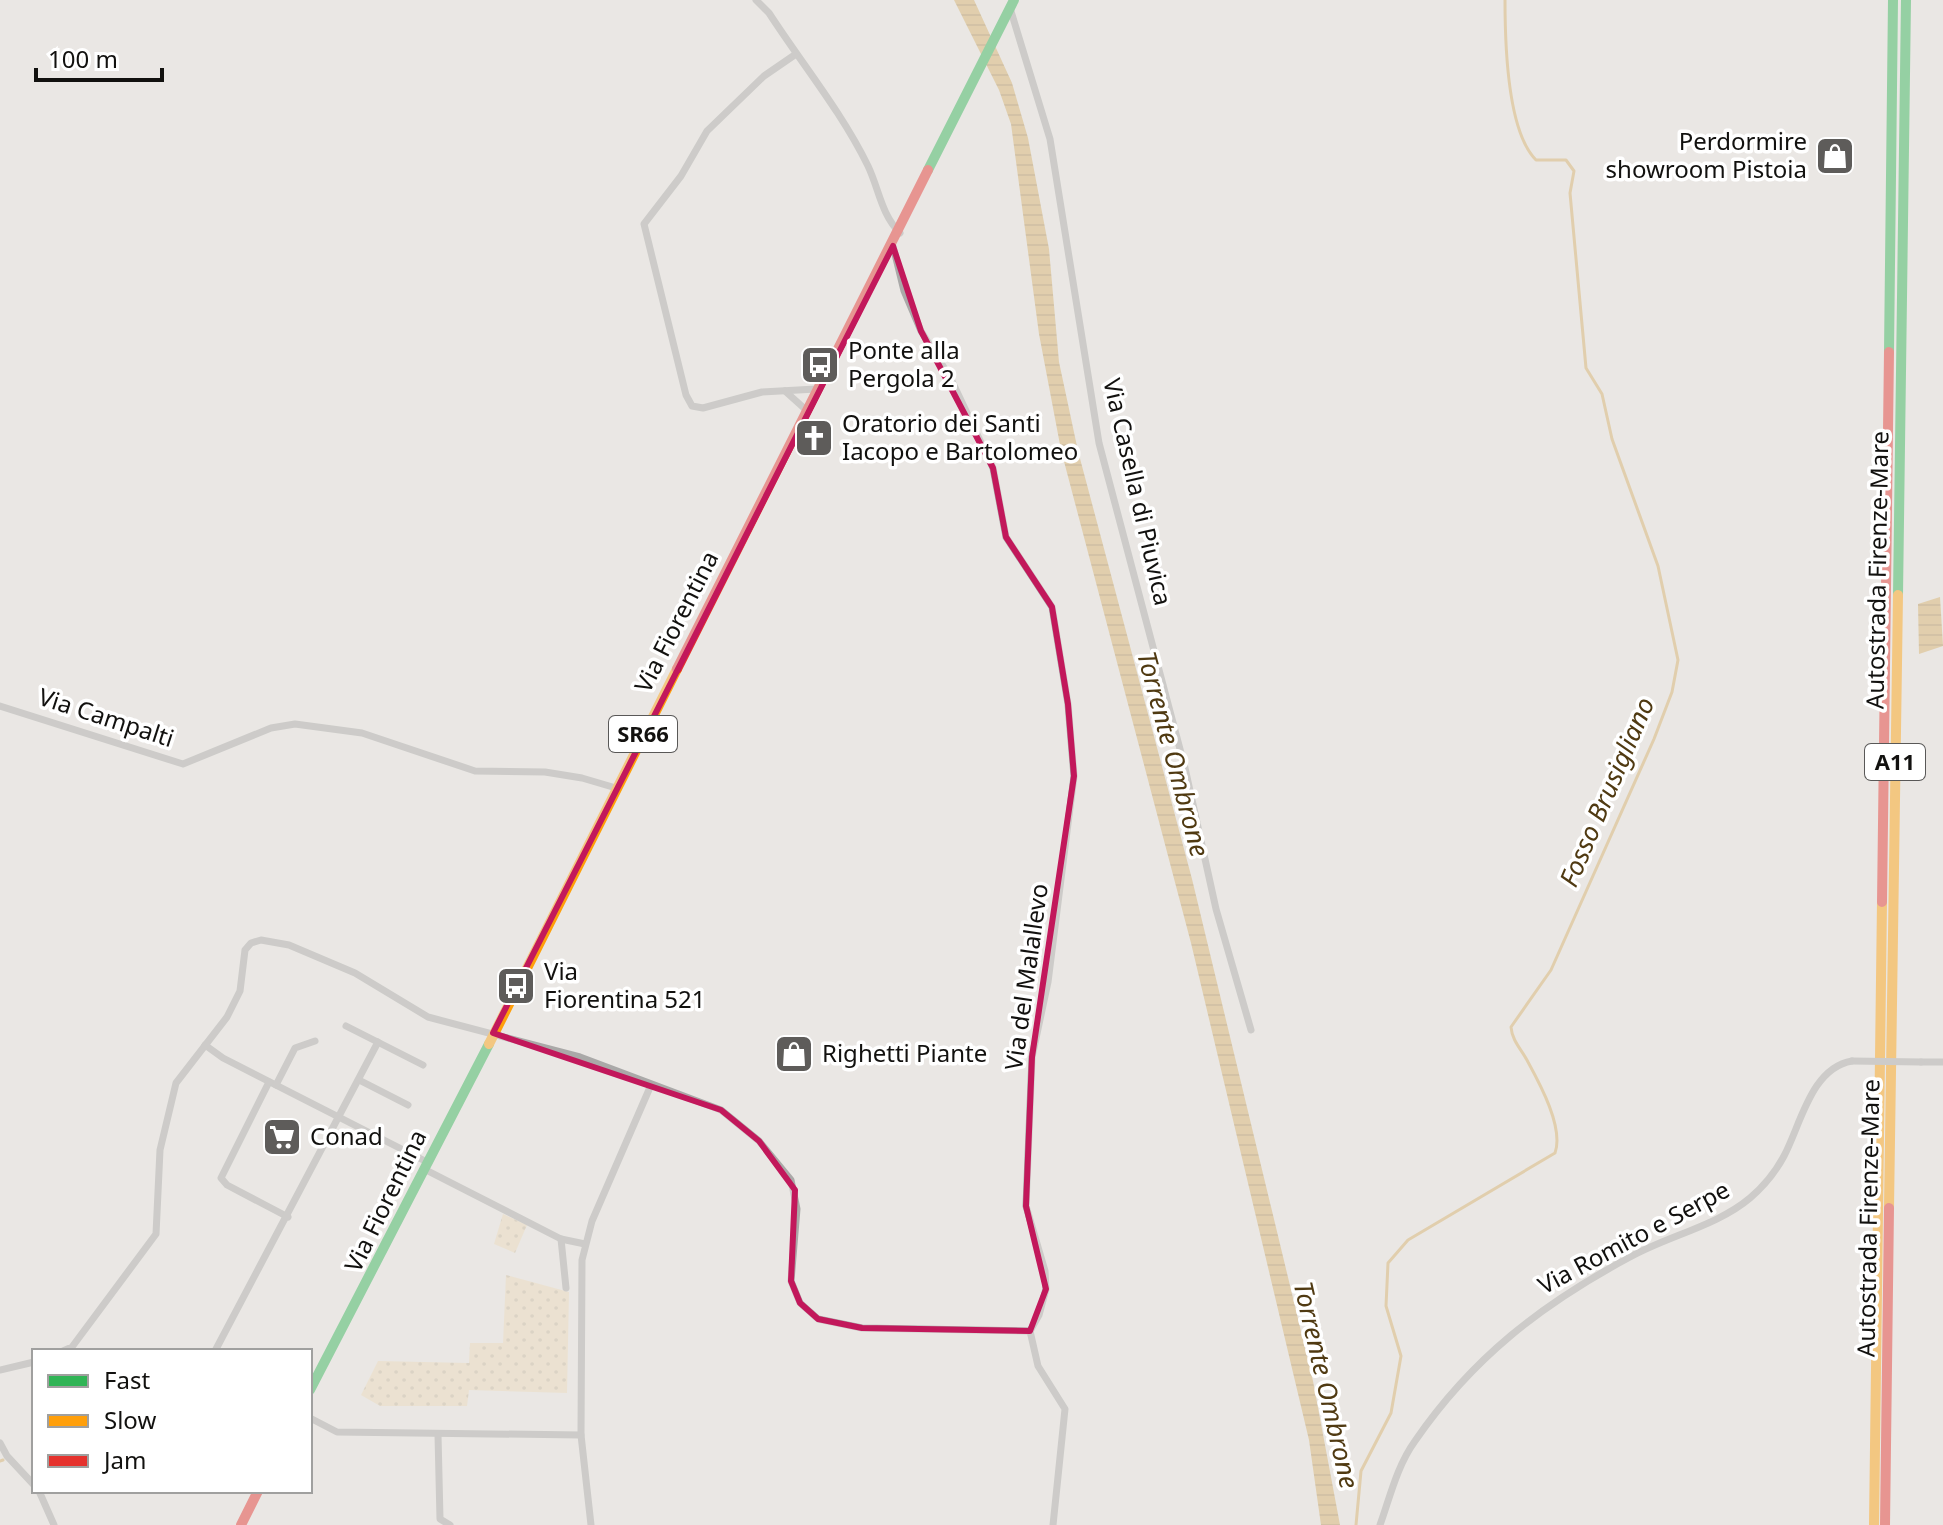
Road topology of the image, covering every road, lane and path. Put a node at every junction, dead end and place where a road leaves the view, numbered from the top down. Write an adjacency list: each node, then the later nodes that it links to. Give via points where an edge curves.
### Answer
1 (756, 0): 5 (street)
2 (1893, 0): 52 (main road, Autostrada Firenze-Mare / A11)
3 (1906, 0): 53 (main road, Autostrada Firenze-Mare / A11)
4 (1010, 8): 6 (main road, Via Fiorentina / SR66); 14 (street, Via Casella di Piuvica, via 1046,120 1099,443)
5 (796, 54): 6 (street, via 869,167 885,213); 9 (street, via 764,76 707,131 644,224 692,406)
6 (900, 233): 7 (main road, Via Fiorentina / SR66)
7 (893, 246): 8 (main road, Via Fiorentina / SR66); 31 (street, Via del Malallevo, via 921,331 950,377 993,468 1006,537 1052,607 1068,704 1074,776 1048,982 1032,1057 1026,1206 1046,1289)
8 (816, 389): 9 (street); 10 (main road, Via Fiorentina / SR66)
9 (785, 391): 10 (street)
10 (805, 409): 12 (main road, Via Fiorentina / SR66)
11 (0, 706): 12 (street, Via Campalti, via 183,764 271,728 295,724 362,733 475,771 545,772)
12 (616, 788): 15 (main road, Via Fiorentina / SR66)
13 (346, 1026): 17 (street)
14 (1251, 1030)
15 (493, 1033): 18 (street, via 428,1017 355,973 289,945 261,940 245,950 240,991); 23 (street, via 580,1057); 26 (main road, Via Fiorentina / SR66)
16 (315, 1041): 22 (street, via 296,1046)
17 (378, 1042): 20 (street); 21 (street)
18 (205, 1045): 22 (street); 32 (street, via 182,1071 165,1122 156,1234)
19 (1943, 1062): 51 (street, Via Romito e Serpe, bridge, via 1852,1061 1823,1076 1784,1156 1748,1200 1631,1256 1538,1311 1475,1367 1414,1442)
20 (423, 1065)
21 (359, 1080): 24 (street); 25 (street)
22 (273, 1084): 25 (street); 27 (street, via 221,1175 232,1187)
23 (651, 1085): 29 (street); 31 (street, via 721,1110 784,1169 797,1198 793,1289 818,1319 862,1328)
24 (408, 1105)
25 (339, 1117): 26 (street); 27 (street)
26 (425, 1166): 28 (street); 38 (main road, Via Fiorentina / SR66)
27 (288, 1217): 35 (street)
28 (561, 1239): 29 (street); 30 (street)
29 (585, 1244): 41 (street)
30 (566, 1288)
31 (1030, 1331): 50 (street, via 1038,1366 1065,1409)
32 (72, 1347): 33 (street); 34 (street)
33 (68, 1349)
34 (78, 1349)
35 (216, 1349)
36 (32, 1362): 37 (street)
37 (0, 1370)
38 (312, 1386)
39 (312, 1419): 40 (street, via 337,1432)
40 (438, 1435): 41 (street); 48 (street, via 440,1519)
41 (581, 1435): 49 (street)
42 (0, 1443): 43 (street)
43 (32, 1483)
44 (40, 1493): 46 (street)
45 (257, 1493): 47 (main road)
46 (54, 1525)
47 (241, 1525)
48 (450, 1525)
49 (591, 1525)
50 (1053, 1525)
51 (1380, 1525)
52 (1874, 1525)
53 (1885, 1525)

